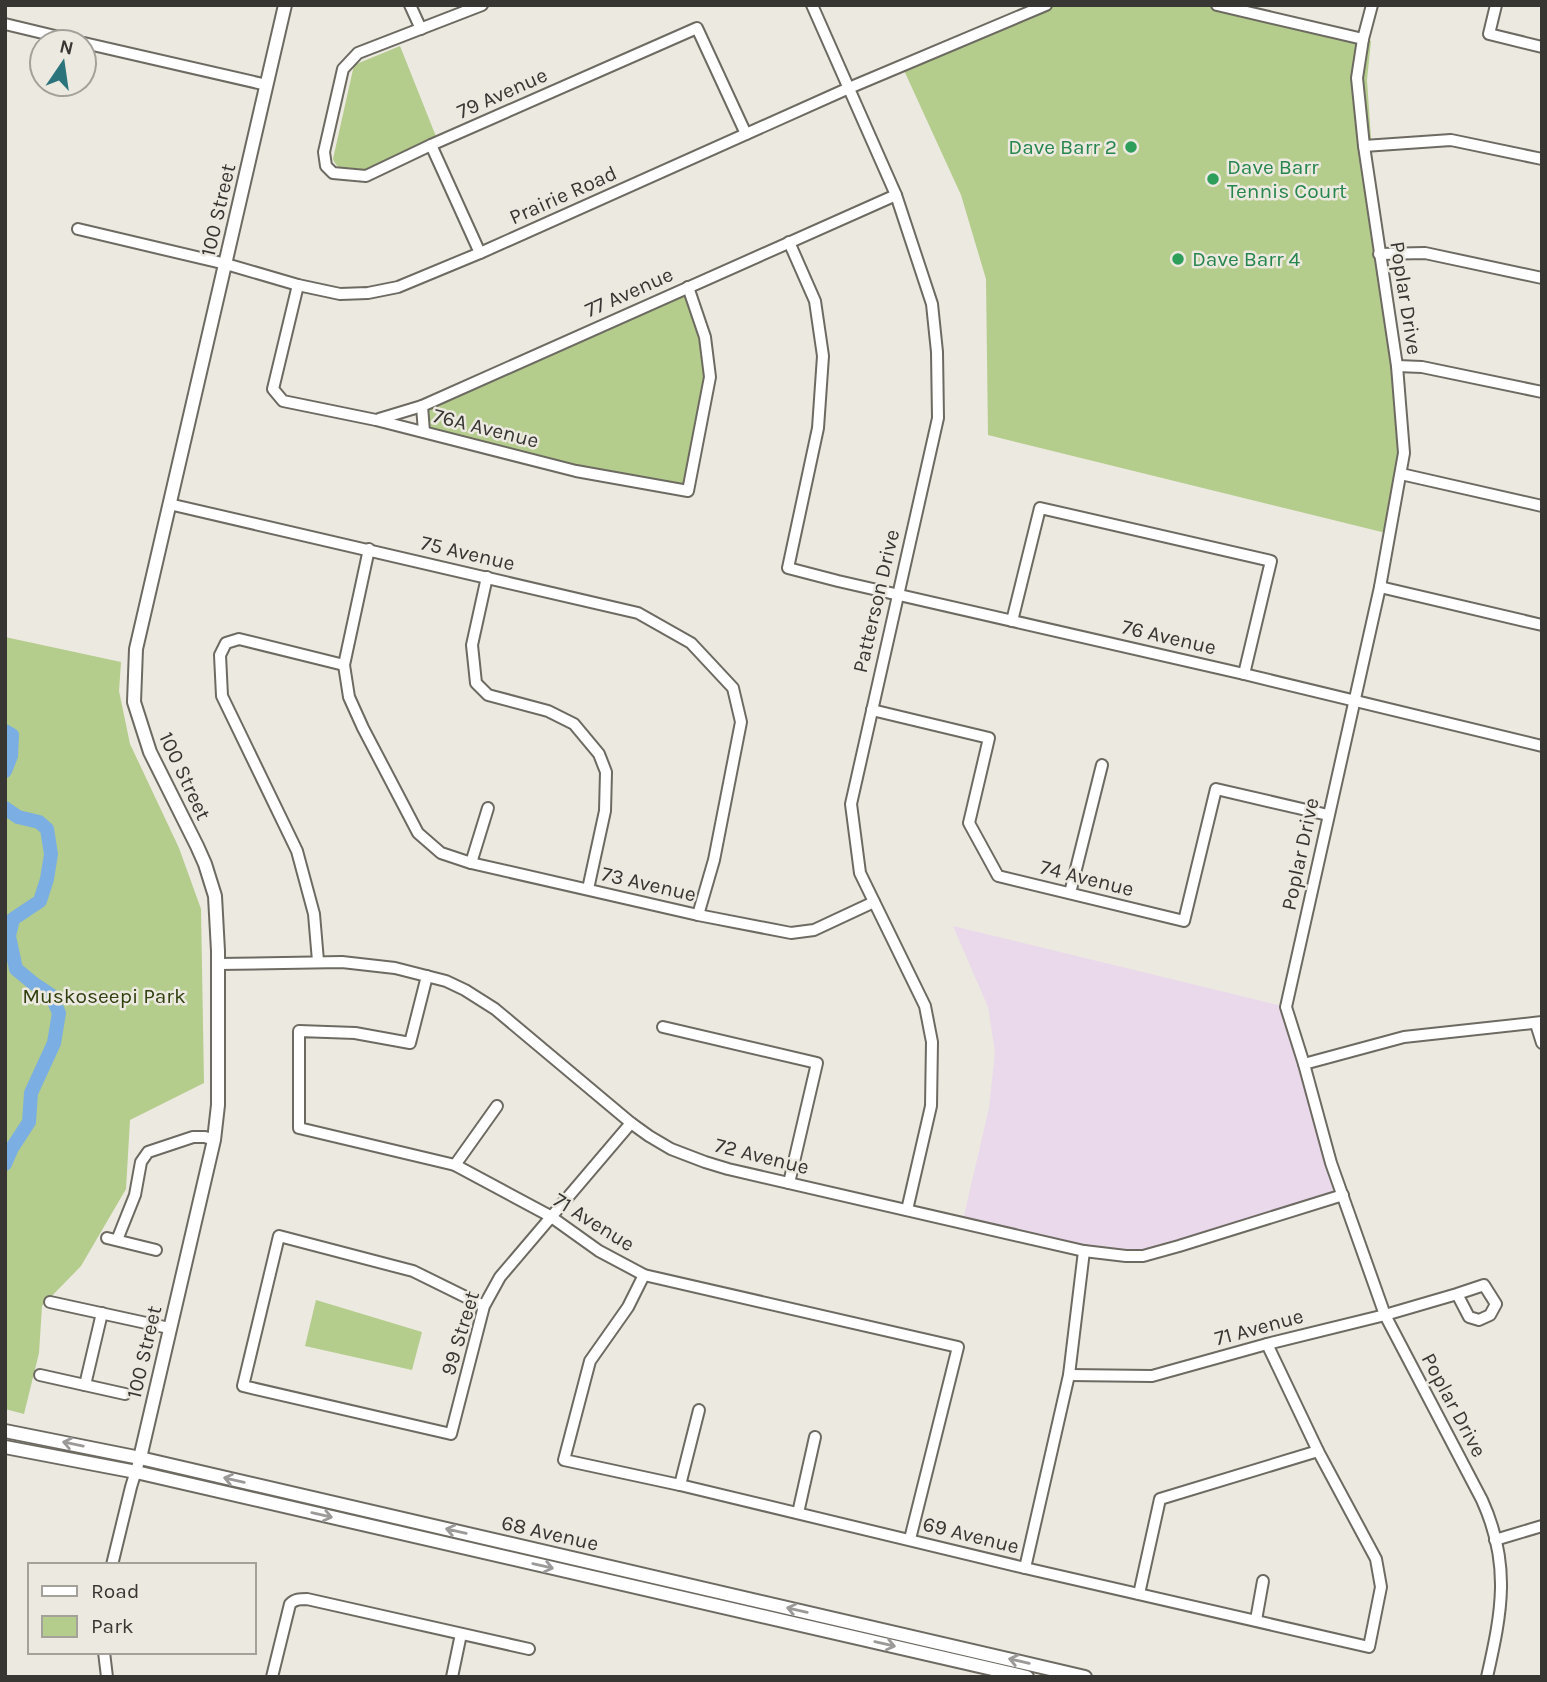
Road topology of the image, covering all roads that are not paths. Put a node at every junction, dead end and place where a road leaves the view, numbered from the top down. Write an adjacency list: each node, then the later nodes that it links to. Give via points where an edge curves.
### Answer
1 (285, 5): 16 (main road, 100 Street)
2 (410, 5): 11 (street)
3 (482, 5): 11 (street)
4 (813, 5): 17 (street, Patterson Drive)
5 (1046, 5): 17 (street, Prairie Road)
6 (1217, 5): 9 (street)
7 (1371, 5): 13 (street, Poplar Drive)
8 (1496, 5): 15 (street, via 1489,34)
9 (1253, 9): 13 (street)
10 (5, 24): 12 (street)
11 (421, 29): 19 (street, 79 Avenue, via 358,53 343,69 324,152 326,166 333,173 366,176)
12 (28, 30)
13 (1363, 39): 20 (street, Poplar Drive, via 1357,78)
14 (98, 46): 16 (street)
15 (1542, 47)
16 (267, 85): 27 (main road, 100 Street)
17 (849, 88): 18 (street, Prairie Road); 22 (street, Patterson Drive)
18 (746, 134): 19 (street, 79 Avenue, via 698,29); 25 (street, Prairie Road)
19 (431, 145): 25 (street)
20 (1364, 146): 21 (street, via 1451,140); 26 (street, Poplar Drive)
21 (1542, 159)
22 (896, 195): 24 (street, 77 Avenue); 42 (street, Patterson Drive, via 932,304 937,352 937,418)
23 (78, 229): 27 (street, Prairie Road)
24 (789, 242): 30 (street, 77 Avenue); 42 (street, 76 Avenue, via 815,302 823,356 818,428 789,568)
25 (480, 253): 29 (street, Prairie Road, via 398,287 368,293 340,294)
26 (1379, 254): 28 (street, via 1425,253); 31 (street, Poplar Drive)
27 (226, 264): 29 (street, Prairie Road); 37 (main road, 100 Street)
28 (1542, 278)
29 (298, 285): 34 (street, 76A Avenue, via 273,389 283,401)
30 (688, 287): 33 (street, 77 Avenue); 35 (street, 76A Avenue, via 705,337 710,377 688,491 576,471)
31 (1397, 366): 32 (street); 36 (street, Poplar Drive, via 1404,453)
32 (1542, 392)
33 (422, 407): 34 (street, 77 Avenue); 35 (street)
34 (376, 420): 35 (street, 76A Avenue)
35 (424, 432)
36 (1401, 474): 38 (street); 41 (street, Poplar Drive)
37 (169, 504): 39 (street, 75 Avenue); 59 (main road, 100 Street, via 135,649 134,702 150,752 211,881)
38 (1542, 506)
39 (369, 549): 40 (street, 75 Avenue); 45 (street)
40 (487, 577): 54 (street, via 472,645 476,683 488,695 574,723 599,754 606,772 605,811); 57 (street, 75 Avenue, via 638,613 691,643 733,688 741,722 714,860)
41 (1380, 587): 44 (street); 47 (street, Poplar Drive)
42 (898, 594): 43 (street, 76 Avenue); 48 (street, Patterson Drive)
43 (1012, 621): 46 (street, 76 Avenue); 46 (street, via 1040,508 1270,561)
44 (1542, 625)
45 (344, 665): 53 (street, 73 Avenue, via 349,696 363,728 418,833 441,853); 58 (street, via 239,639 226,643 220,655 222,696 297,851 314,914)
46 (1244, 674): 47 (street, 76 Avenue)
47 (1354, 700): 49 (street, 76 Avenue); 52 (street, Poplar Drive)
48 (872, 710): 55 (street, 74 Avenue, via 989,738 969,823 998,876); 56 (street, Patterson Drive, via 851,804 860,873)
49 (1542, 746)
50 (1102, 765): 55 (street)
51 (488, 808): 53 (street)
52 (1328, 815): 55 (street, 74 Avenue, via 1216,789 1184,921); 64 (street, Poplar Drive, via 1286,1007)
53 (471, 863): 54 (street, 73 Avenue)
54 (588, 889): 57 (street, 73 Avenue)
55 (1070, 893)
56 (874, 902): 57 (street, 73 Avenue, via 814,930 791,933); 71 (street, Patterson Drive, via 925,1006 932,1042 931,1106)
57 (698, 915)
58 (318, 961): 59 (street, 72 Avenue); 60 (street, 72 Avenue, via 395,968)
59 (218, 964): 67 (main road, 100 Street)
60 (427, 976): 66 (street, 72 Avenue, via 482,999); 68 (street, 71 Avenue, via 410,1043 355,1033 299,1031 299,1129)
61 (1539, 1023): 63 (street); 64 (street, via 1404,1037)
62 (663, 1027): 69 (street, via 817,1063)
63 (1542, 1043)
64 (1304, 1064): 70 (street, Poplar Drive)
65 (497, 1106): 68 (street)
66 (631, 1123): 69 (street, 72 Avenue, via 696,1159); 72 (street, 99 Street)
67 (214, 1140): 73 (street, via 193,1137 148,1152 141,1162 135,1195 112,1239); 81 (main road, 100 Street)
68 (455, 1165): 72 (street, 71 Avenue)
69 (789, 1182): 71 (street, 72 Avenue)
70 (1343, 1195): 74 (street, 72 Avenue, via 1143,1256); 80 (street, Poplar Drive)
71 (907, 1210): 74 (street, 72 Avenue)
72 (550, 1216): 75 (street, 71 Avenue, via 599,1251); 78 (street, 99 Street, via 500,1277)
73 (156, 1250)
74 (1084, 1251): 84 (street)
75 (644, 1275): 94 (street, 69 Avenue, via 628,1307 590,1360 564,1460); 97 (street, 71 Avenue, via 958,1347)
76 (1457, 1294): 80 (street, 71 Avenue)
77 (50, 1302): 79 (street)
78 (484, 1306): 78 (street, 99 Street, via 452,1434 243,1386 279,1236 413,1270)
79 (102, 1313): 81 (street); 85 (street)
80 (1385, 1315): 82 (street, 71 Avenue); 98 (street, Poplar Drive, via 1482,1500)
81 (169, 1328): 92 (main road, 100 Street)
82 (1266, 1344): 84 (street, 71 Avenue, via 1152,1376); 91 (street)
83 (40, 1375): 85 (street)
84 (1069, 1375): 100 (street)
85 (85, 1385): 86 (street)
86 (125, 1394)
87 (699, 1410): 94 (street)
88 (5, 1431): 92 (main road, 68 Avenue, one-way to 88)
89 (815, 1437): 95 (street)
90 (5, 1447): 93 (main road, 68 Avenue)
91 (1318, 1451): 102 (street, via 1160,1499); 103 (street, 69 Avenue, via 1376,1559 1381,1587 1369,1647)
92 (139, 1458): 93 (street, 100 Street); 112 (main road, 68 Avenue, one-way to 92)
93 (136, 1472): 99 (street, 100 Street); 111 (main road, 68 Avenue, one-way to 111)
94 (680, 1485): 95 (street, 69 Avenue)
95 (798, 1513): 97 (street, 69 Avenue)
96 (1542, 1525): 98 (street)
97 (910, 1539): 100 (street, 69 Avenue)
98 (1495, 1540): 107 (street, Poplar Drive, via 1502,1601)
99 (113, 1563)
100 (1026, 1568): 102 (street, 69 Avenue)
101 (1263, 1581): 103 (street)
102 (1139, 1594): 103 (street, 69 Avenue)
103 (1255, 1620)
104 (461, 1634): 105 (street); 109 (street, via 307,1599 294,1600); 110 (street)
105 (529, 1649)
106 (104, 1654): 108 (street)
107 (1491, 1676)
108 (107, 1677)
109 (272, 1677)
110 (452, 1677)
111 (1027, 1677)
112 (1085, 1677)

